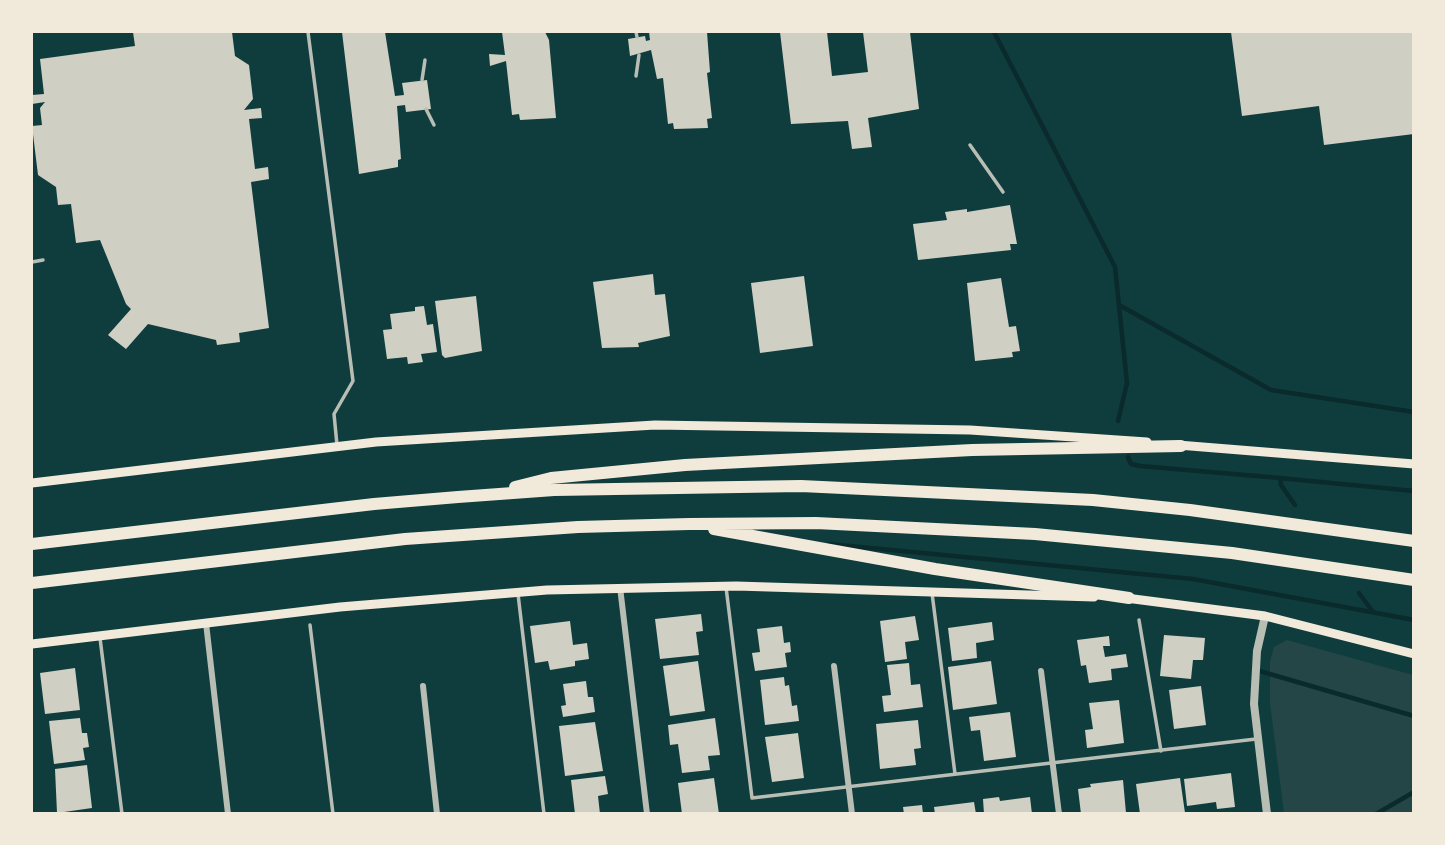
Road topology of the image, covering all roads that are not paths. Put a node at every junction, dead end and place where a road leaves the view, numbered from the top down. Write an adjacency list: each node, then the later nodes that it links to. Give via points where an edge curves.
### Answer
1 (308, 32): 15 (lane, via 353,381 334,414)
2 (636, 32): 3 (lane)
3 (636, 37)
4 (639, 55): 6 (lane)
5 (425, 60): 7 (lane)
6 (636, 76)
7 (422, 80)
8 (426, 110): 9 (lane)
9 (434, 125)
10 (970, 145): 11 (lane)
11 (1003, 192)
12 (43, 260): 13 (lane)
13 (32, 262)
14 (1181, 446): 15 (main road, via 970,430 739,424 524,431); 16 (main road); 18 (highway, via 972,450 685,465 551,478)
15 (337, 447): 17 (main road)
16 (1413, 464)
17 (32, 483)
18 (478, 496): 20 (highway, via 554,490 801,486 968,492 1190,510); 21 (highway, via 374,503)
19 (690, 524): 22 (highway, via 816,523 1035,534 1232,553); 23 (highway, via 405,538); 28 (highway, via 850,555)
20 (1413, 541)
21 (32, 544)
22 (1413, 580)
23 (32, 583)
24 (726, 586): 25 (main road); 27 (main road); 43 (lane, via 752,798)
25 (620, 587): 26 (main road); 49 (street)
26 (518, 592): 31 (main road); 48 (lane)
27 (932, 593): 28 (main road); 42 (lane)
28 (1129, 598): 29 (main road)
29 (1265, 616): 35 (main road); 39 (street, via 1254,676)
30 (1139, 620): 40 (lane)
31 (206, 623): 33 (main road); 45 (street)
32 (310, 625): 46 (lane)
33 (100, 636): 34 (main road); 44 (lane)
34 (32, 644)
35 (1413, 654)
36 (834, 666): 43 (street)
37 (1041, 671): 41 (street)
38 (423, 686): 47 (street)
39 (1258, 739): 40 (lane); 52 (street)
40 (1161, 751): 41 (lane)
41 (1053, 764): 42 (lane); 51 (street)
42 (955, 775): 43 (lane)
43 (849, 787): 50 (street)
44 (122, 814)
45 (228, 814)
46 (333, 814)
47 (438, 814)
48 (544, 814)
49 (647, 814)
50 (852, 814)
51 (1059, 814)
52 (1267, 814)

